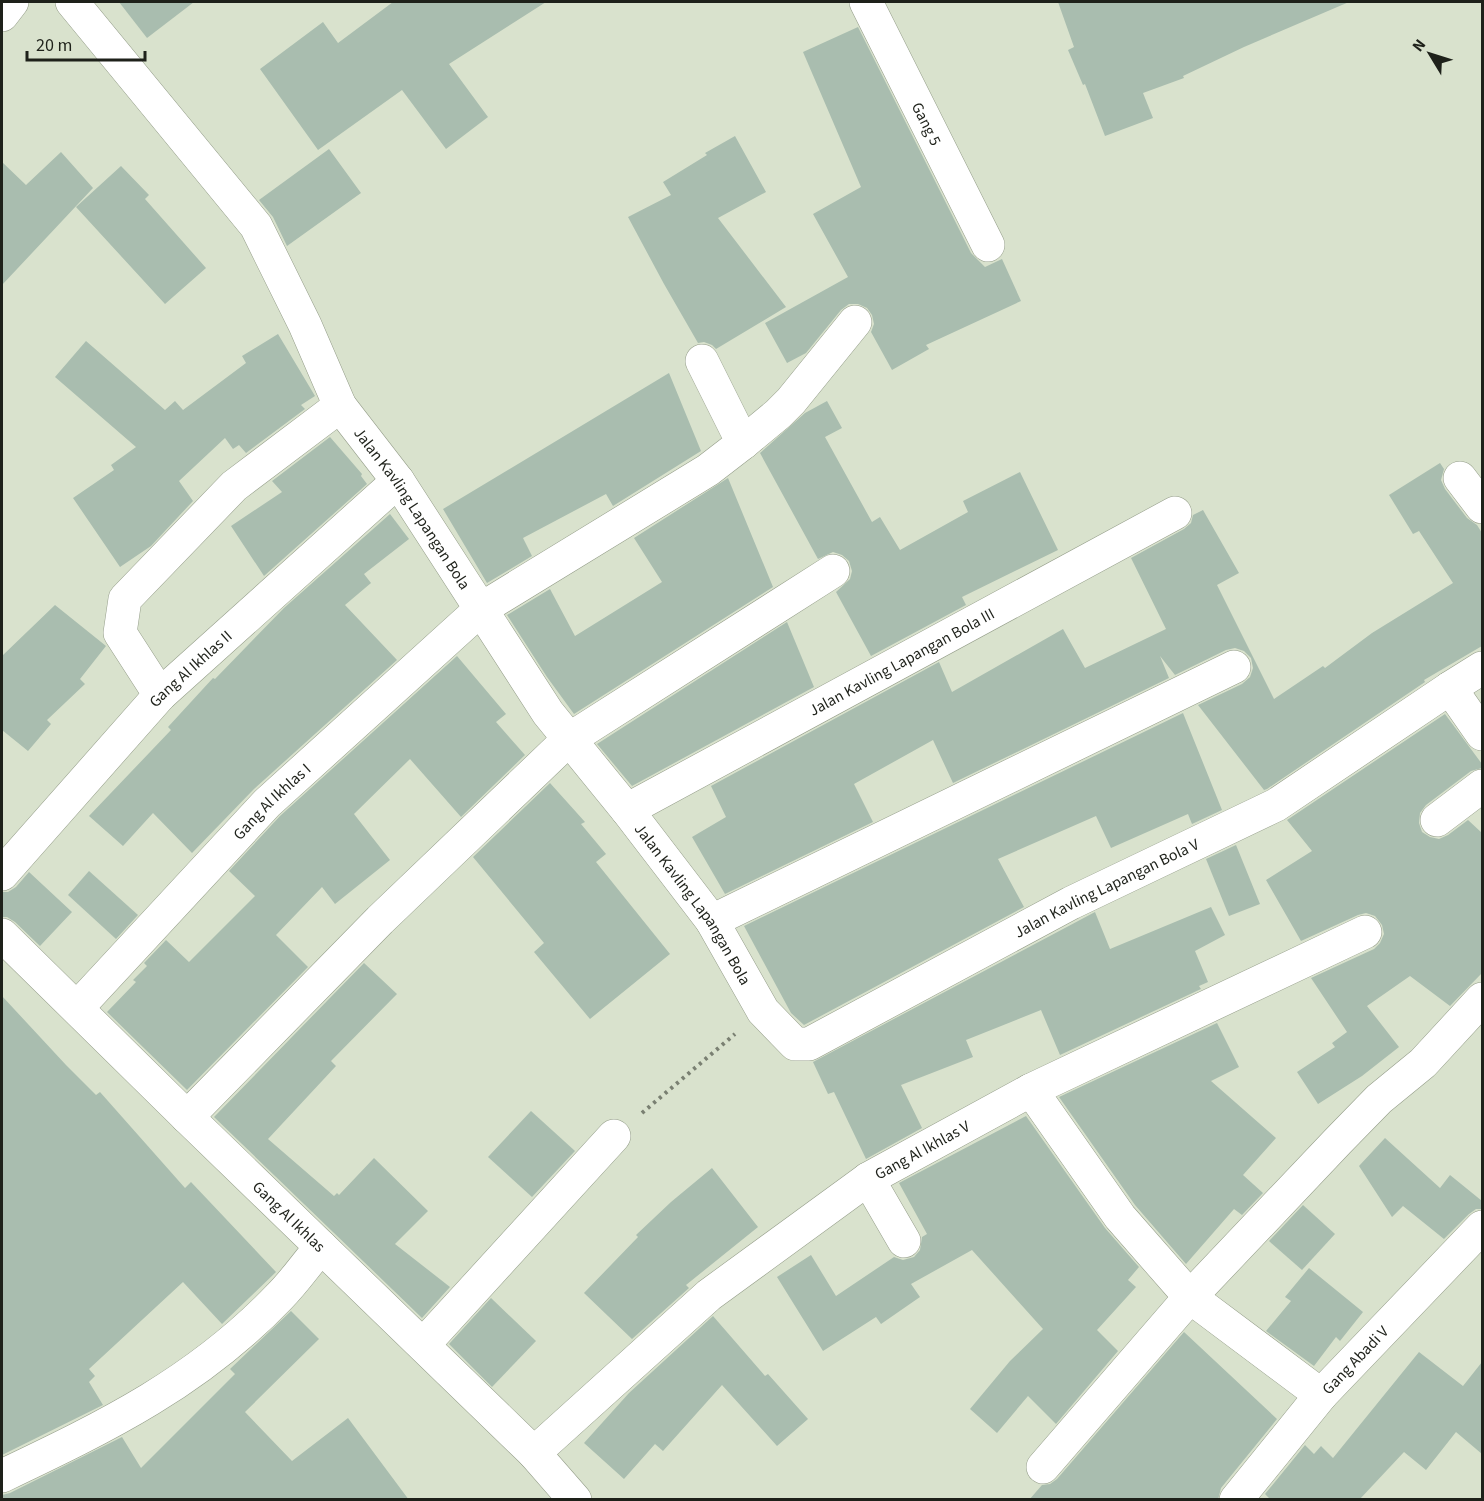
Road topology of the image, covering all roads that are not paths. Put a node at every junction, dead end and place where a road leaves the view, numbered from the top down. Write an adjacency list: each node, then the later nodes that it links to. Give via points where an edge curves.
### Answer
1 (12, 2): 4 (street)
2 (72, 2): 8 (street, Jalan Kavling Lapangan Bola, via 256,226)
3 (866, 2): 5 (street, Gang 5)
4 (2, 15)
5 (988, 245)
6 (855, 322): 9 (street, Gang Al Ikhlas I, via 791,401)
7 (702, 361): 9 (street)
8 (340, 406): 11 (street, Jalan Kavling Lapangan Bola); 19 (street, via 234,486 125,599 120,633)
9 (743, 444): 15 (street, Gang Al Ikhlas I, via 708,470)
10 (1460, 478): 12 (street)
11 (398, 481): 15 (street, Jalan Kavling Lapangan Bola); 19 (street, Gang Al Ikhlas II)
12 (1482, 507)
13 (1175, 513): 23 (street, Jalan Kavling Lapangan Bola III)
14 (833, 571): 21 (street)
15 (480, 609): 21 (street, Jalan Kavling Lapangan Bola); 30 (street, Gang Al Ikhlas I, via 267,803)
16 (1234, 667): 26 (street)
17 (1482, 668): 18 (street, Jalan Kavling Lapangan Bola V)
18 (1450, 688): 20 (street); 31 (street, Jalan Kavling Lapangan Bola V, via 1276,805 1071,903 809,1044 795,1044)
19 (160, 695): 25 (street, Gang Al Ikhlas II)
20 (1482, 734)
21 (568, 740): 23 (street, Jalan Kavling Lapangan Bola); 33 (street, via 380,920)
22 (1482, 786): 24 (street)
23 (627, 810): 26 (street, Jalan Kavling Lapangan Bola)
24 (1437, 820)
25 (2, 874)
26 (712, 921): 31 (street, Jalan Kavling Lapangan Bola)
27 (1365, 932): 32 (street, Gang Al Ikhlas V)
28 (2, 935): 30 (street, Gang Al Ikhlas)
29 (1482, 999): 39 (street, via 1423,1063 1379,1099)
30 (77, 1008): 33 (street, Gang Al Ikhlas)
31 (763, 1011)
32 (1031, 1090): 35 (street, Gang Al Ikhlas V); 39 (street, via 1120,1217)
33 (187, 1117): 38 (street, Gang Al Ikhlas)
34 (614, 1136): 40 (street)
35 (868, 1179): 37 (street); 42 (street, Gang Al Ikhlas V, via 709,1295)
36 (1482, 1229): 41 (street, Gang Abadi V)
37 (904, 1241)
38 (321, 1247): 40 (street, Gang Al Ikhlas); 44 (street, via 282,1295 248,1328 178,1383 95,1432)
39 (1190, 1298): 41 (street); 43 (street)
40 (423, 1345): 42 (street, Gang Al Ikhlas)
41 (1321, 1395): 46 (street, Gang Abadi V)
42 (534, 1453): 45 (street, Gang Al Ikhlas)
43 (1043, 1467)
44 (2, 1476)
45 (575, 1500)
46 (1236, 1500)

